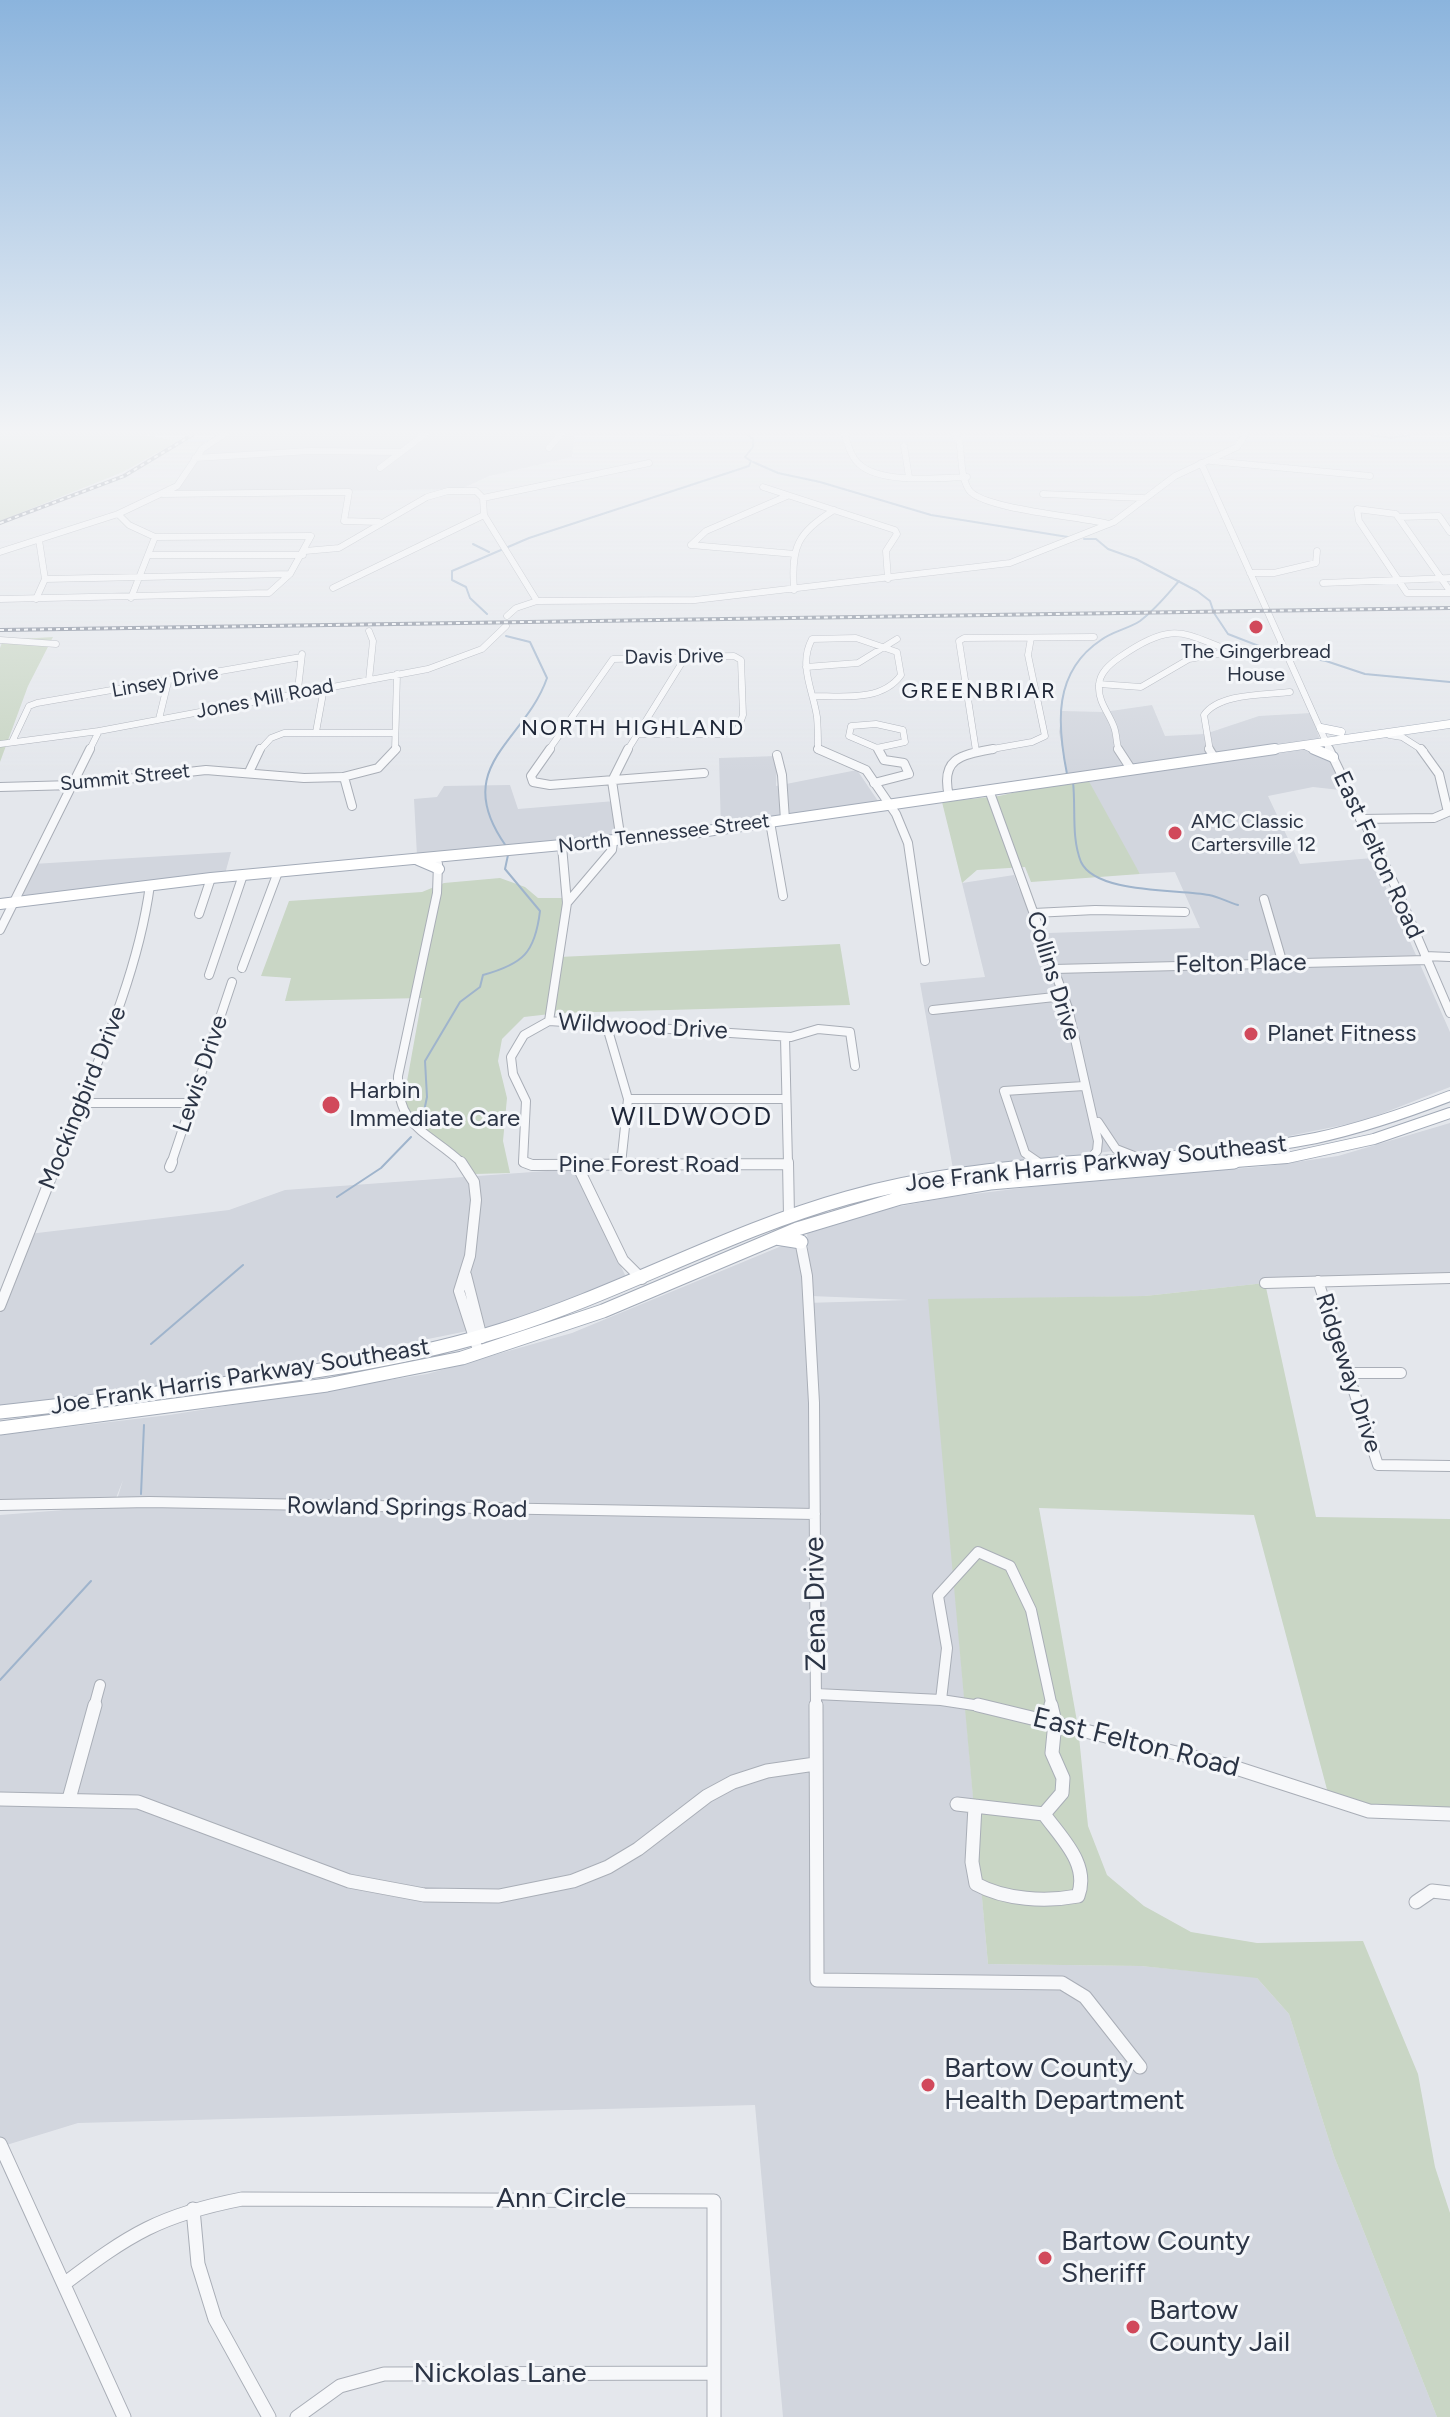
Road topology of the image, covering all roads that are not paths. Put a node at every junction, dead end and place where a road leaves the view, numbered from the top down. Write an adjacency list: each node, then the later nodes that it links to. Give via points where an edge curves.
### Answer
1 (40, 548): 23 (street)
2 (151, 548): 17 (street)
3 (306, 548): 15 (street)
4 (339, 548): 15 (street)
5 (416, 548): 28 (street)
6 (504, 548): 36 (street)
7 (723, 548): 16 (street)
8 (797, 548): 16 (street)
9 (888, 548): 24 (street)
10 (1055, 548): 24 (street, via 1010,563)
11 (1240, 548): 18 (street, East Felton Road)
12 (1377, 548): 25 (street)
13 (1419, 548): 26 (street)
14 (1317, 551): 18 (street, via 1316,563)
15 (304, 553): 17 (street); 19 (street)
16 (795, 554): 29 (street)
17 (148, 555): 21 (street)
18 (1250, 573): 55 (street, East Felton Road)
19 (290, 574): 20 (street); 32 (street, via 269,593)
20 (219, 576): 21 (street); 32 (street)
21 (139, 577): 23 (street); 33 (street)
22 (1450, 578): 26 (street)
23 (45, 579): 35 (street)
24 (888, 579): 29 (street)
25 (1398, 579): 26 (street); 27 (street); 31 (street)
26 (1441, 579): 30 (street)
27 (1323, 583)
28 (333, 588)
29 (794, 590): 36 (street, via 695,600)
30 (1450, 592): 31 (street)
31 (1407, 593): 37 (street)
32 (211, 597): 33 (street)
33 (131, 598): 35 (street)
34 (0, 599): 35 (street)
35 (36, 599)
36 (537, 601): 38 (street)
37 (1413, 602)
38 (507, 616)
39 (506, 626): 51 (street, Jones Mill Road, via 464,658)
40 (369, 631): 52 (street)
41 (1094, 637): 42 (street)
42 (1031, 638): 81 (street, via 1028,655 1045,736 1036,743); 81 (street, via 959,641)
43 (897, 639): 46 (street)
44 (0, 640): 45 (street)
45 (56, 644)
46 (887, 646): 50 (street, via 847,666); 50 (street, via 851,636 812,639 806,647); 57 (street, via 897,652 901,675)
47 (1229, 652): 49 (street); 54 (street, via 1189,659 1141,687); 54 (street, via 1192,634 1157,635 1113,662)
48 (686, 656): 73 (street); 73 (street, Davis Drive, via 741,660 743,715 738,729 721,734); 89 (street, Davis Drive, via 609,661 531,776 543,785)
49 (1246, 656)
50 (806, 667): 61 (street)
51 (397, 674): 52 (street, Jones Mill Road); 72 (street)
52 (369, 680): 56 (street, Jones Mill Road)
53 (168, 682): 59 (street, Linsey Drive, via 302,656); 65 (street); 77 (street, Linsey Drive, via 29,706)
54 (1099, 684): 85 (street, via 1102,707)
55 (1303, 687): 58 (street); 62 (street, East Felton Road)
56 (324, 688): 59 (street, Jones Mill Road); 71 (street)
57 (890, 688): 60 (street); 61 (street)
58 (1290, 692): 62 (street); 84 (street, via 1223,701 1208,709 1207,746)
59 (301, 693): 65 (street, Jones Mill Road)
60 (900, 694)
61 (813, 696): 90 (street, via 818,750 866,770)
62 (1307, 697): 69 (street, East Felton Road)
63 (846, 713): 67 (street)
64 (1450, 717): 68 (main road, North Tennessee Street)
65 (159, 719): 70 (street, Jones Mill Road)
66 (1447, 725): 74 (main road, North Tennessee Street)
67 (851, 726): 80 (street, via 849,736); 80 (street, via 903,730 905,742)
68 (1396, 726): 69 (main road, via 1336,733); 76 (main road, North Tennessee Street)
69 (1321, 728): 76 (street, East Felton Road)
70 (99, 731): 77 (street, Jones Mill Road); 91 (street)
71 (316, 732): 72 (street); 86 (street, via 269,739)
72 (395, 733): 88 (street, Summit Street, via 391,758 375,770)
73 (639, 734): 89 (street)
74 (1408, 735): 75 (main road, North Tennessee Street); 99 (street, via 1441,776 1448,812 1434,818)
75 (1345, 739): 76 (main road, North Tennessee Street); 83 (main road, via 1335,744)
76 (1326, 740): 79 (main road, North Tennessee Street); 83 (street, East Felton Road)
77 (12, 742): 78 (street, Jones Mill Road)
78 (0, 744)
79 (1296, 745): 83 (main road); 84 (main road, North Tennessee Street)
80 (877, 748): 90 (street, via 884,760 904,763 909,774)
81 (976, 752): 95 (street, via 955,759 945,770)
82 (777, 755): 100 (street)
83 (1332, 755): 99 (street, East Felton Road)
84 (1214, 757): 85 (main road, North Tennessee Street)
85 (1131, 769): 93 (main road, North Tennessee Street)
86 (250, 770): 88 (street, Summit Street, via 287,778); 91 (street, Summit Street)
87 (704, 773): 89 (street, Davis Drive)
88 (344, 777): 98 (street)
89 (612, 781): 102 (street)
90 (874, 783): 97 (street)
91 (72, 785): 92 (street, Summit Street); 114 (street)
92 (0, 787)
93 (1003, 788): 94 (main road, North Tennessee Street); 96 (main road)
94 (989, 790): 95 (main road, North Tennessee Street); 96 (street, Collins Drive)
95 (949, 796): 97 (main road, North Tennessee Street)
96 (994, 801): 118 (street, Collins Drive)
97 (891, 804): 100 (main road, North Tennessee Street); 123 (street, via 908,843)
98 (352, 806)
99 (1360, 819): 122 (street, East Felton Road)
100 (785, 820): 101 (main road, North Tennessee Street)
101 (770, 822): 102 (main road, North Tennessee Street); 112 (street)
102 (617, 841): 103 (main road, North Tennessee Street); 115 (street)
103 (562, 846): 104 (main road, North Tennessee Street); 115 (street)
104 (460, 855): 105 (main road, North Tennessee Street); 107 (main road)
105 (438, 857): 106 (main road, North Tennessee Street); 107 (street)
106 (415, 859): 107 (main road); 108 (main road, North Tennessee Street)
107 (439, 870): 173 (street, via 397,1093 407,1120 463,1165 475,1183 466,1275 459,1291)
108 (278, 872): 109 (main road, North Tennessee Street); 125 (street)
109 (243, 875): 110 (main road, North Tennessee Street); 127 (street)
110 (211, 878): 111 (main road, North Tennessee Street); 119 (street)
111 (150, 885): 114 (main road, North Tennessee Street); 140 (street, Mockingbird Drive, via 135,961)
112 (783, 896)
113 (1264, 899): 124 (street)
114 (13, 902): 116 (main road, North Tennessee Street); 120 (street)
115 (567, 903): 132 (street)
116 (0, 904)
117 (1185, 912): 118 (street)
118 (1034, 913): 126 (street, Collins Drive)
119 (199, 914)
120 (0, 930)
121 (1450, 957): 122 (street, Felton Place)
122 (1426, 958): 124 (street, Felton Place); 131 (street, East Felton Road)
123 (925, 961)
124 (1283, 964): 126 (street, Felton Place)
125 (242, 968)
126 (1054, 969): 129 (street, Collins Drive)
127 (209, 975)
128 (232, 982): 141 (street, Lewis Drive)
129 (1064, 996): 130 (street); 136 (street, Collins Drive)
130 (933, 1010)
131 (1450, 1013)
132 (549, 1021): 133 (street, Wildwood Drive); 147 (street, Wildwood Drive, via 524,1035 511,1057 526,1101)
133 (607, 1027): 134 (street, Wildwood Drive); 138 (street)
134 (785, 1037): 135 (street, Wildwood Drive, via 818,1029 850,1032); 139 (street)
135 (855, 1066)
136 (1084, 1086): 143 (street, Collins Drive); 148 (street, via 1004,1091)
137 (1450, 1096): 146 (main road, Joe Frank Harris Parkway Southeast, via 1380,1123)
138 (628, 1099): 139 (street); 155 (street)
139 (785, 1099): 153 (street)
140 (81, 1103): 141 (street); 172 (street, Mockingbird Drive)
141 (190, 1103): 157 (street, Lewis Drive)
142 (1450, 1104): 150 (main road)
143 (1093, 1112): 145 (street); 152 (street, Collins Drive, via 1098,1145)
144 (1450, 1113): 150 (main road, Joe Frank Harris Parkway Southeast, via 1343,1147)
145 (1106, 1136): 149 (street, via 1121,1152); 151 (street)
146 (1302, 1142): 149 (main road, Joe Frank Harris Parkway Southeast); 160 (main road, via 1246,1156 1127,1167)
147 (521, 1151): 154 (street, Pine Forest Road, via 523,1162 532,1165)
148 (1025, 1153): 156 (street); 158 (street)
149 (1142, 1158): 151 (main road, Joe Frank Harris Parkway Southeast)
150 (1271, 1160): 160 (main road, Joe Frank Harris Parkway Southeast)
151 (1113, 1161): 152 (main road, Joe Frank Harris Parkway Southeast); 161 (main road, via 1107,1167 995,1177)
152 (1087, 1162): 156 (main road, Joe Frank Harris Parkway Southeast)
153 (787, 1164): 155 (street, Pine Forest Road); 162 (street)
154 (577, 1165): 155 (street, Pine Forest Road); 168 (street, via 623,1260)
155 (621, 1165)
156 (1047, 1165): 158 (main road, Joe Frank Harris Parkway Southeast)
157 (170, 1167)
158 (1011, 1168): 159 (main road, Joe Frank Harris Parkway Southeast)
159 (967, 1173): 162 (main road, Joe Frank Harris Parkway Southeast, via 874,1191); 163 (main road, via 811,1217 799,1222)
160 (1123, 1173): 161 (main road, Joe Frank Harris Parkway Southeast)
161 (940, 1191): 163 (main road, Joe Frank Harris Parkway Southeast)
162 (789, 1216): 166 (main road, Joe Frank Harris Parkway Southeast); 171 (main road, via 786,1224 657,1283)
163 (797, 1229): 164 (main road, Joe Frank Harris Parkway Southeast); 165 (street, Zena Drive)
164 (773, 1238): 165 (main road); 171 (main road, Joe Frank Harris Parkway Southeast)
165 (801, 1242): 182 (street, Zena Drive, via 810,1330)
166 (664, 1269): 168 (main road, Joe Frank Harris Parkway Southeast); 173 (main road, via 583,1312)
167 (1450, 1278): 169 (street)
168 (642, 1279): 173 (main road, Joe Frank Harris Parkway Southeast)
169 (1318, 1281): 170 (street); 174 (street, Ridgeway Drive)
170 (1265, 1283)
171 (636, 1298): 173 (main road, Joe Frank Harris Parkway Southeast, via 554,1330)
172 (0, 1306)
173 (478, 1344): 176 (main road, Joe Frank Harris Parkway Southeast); 179 (main road, Joe Frank Harris Parkway Southeast, via 350,1381)
174 (1350, 1373): 175 (street); 180 (street, Ridgeway Drive, via 1378,1465)
175 (1401, 1373)
176 (254, 1380): 177 (main road, Joe Frank Harris Parkway Southeast); 178 (main road, via 171,1398)
177 (0, 1412)
178 (0, 1421)
179 (0, 1428)
180 (1450, 1466)
181 (0, 1505): 182 (street, Rowland Springs Road, via 149,1502)
182 (815, 1514): 184 (street, Zena Drive)
183 (100, 1685): 189 (street)
184 (816, 1694): 185 (street, East Felton Road); 187 (street, Zena Drive)
185 (941, 1700): 186 (street, East Felton Road); 186 (street, via 949,1656 938,1596 978,1552 1010,1566 1031,1610)
186 (1055, 1722): 192 (street, via 1052,1753 1063,1778 1062,1793); 193 (street, East Felton Road, via 1230,1766 1369,1811)
187 (815, 1764): 189 (street, via 768,1770 724,1786 631,1854 586,1877 483,1898 370,1887 138,1802); 196 (street, Zena Drive, via 817,1980 1062,1983 1085,1997)
188 (0, 1799): 189 (street)
189 (69, 1799)
190 (957, 1804): 191 (street)
191 (975, 1806): 192 (street); 192 (street, via 976,1884 1054,1899 1078,1896 1082,1886 1077,1861)
192 (1044, 1814)
193 (1450, 1814)
194 (1450, 1893): 195 (street, via 1432,1891)
195 (1416, 1902)
196 (1140, 2067)
197 (0, 2144): 199 (street)
198 (193, 2209): 199 (street, Ann Circle, via 153,2223); 200 (street, Ann Circle, via 242,2199 714,2201); 202 (street, via 198,2264 215,2319)
199 (64, 2284): 201 (street)
200 (714, 2373): 203 (street, Nickolas Lane, via 384,2374 340,2386); 204 (street, Ann Circle)
201 (124, 2417)
202 (269, 2417)
203 (297, 2417)
204 (714, 2417)

